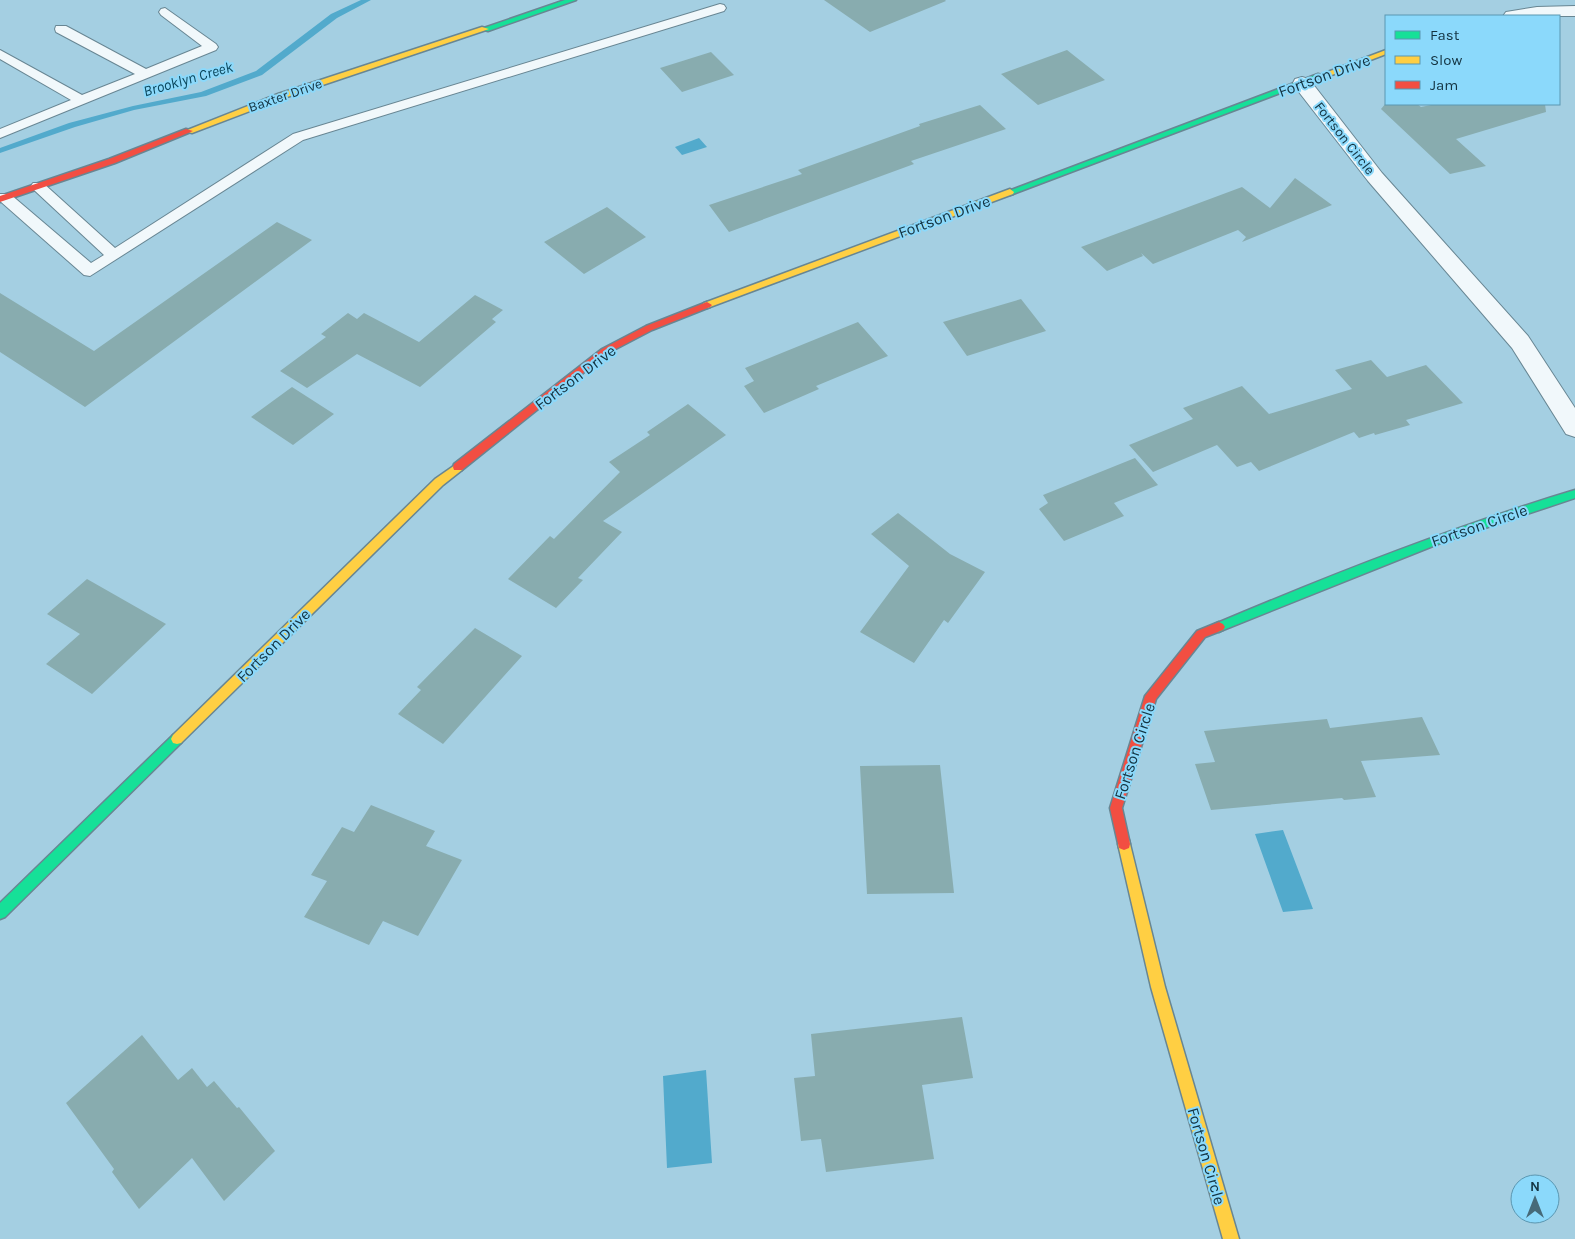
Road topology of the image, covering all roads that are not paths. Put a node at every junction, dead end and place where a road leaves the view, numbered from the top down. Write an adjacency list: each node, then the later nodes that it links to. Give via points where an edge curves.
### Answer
1 (572, 0): 15 (street, Baxter Drive, via 281,96)
2 (719, 3): 17 (lane, via 298,137)
3 (1575, 11): 5 (street)
4 (166, 12): 9 (lane, via 211,47)
5 (1518, 15)
6 (61, 30): 9 (lane)
7 (1385, 52): 10 (street, Fortson Drive)
8 (0, 54): 11 (lane)
9 (145, 74): 11 (lane)
10 (1302, 83): 18 (street, Fortson Circle, via 1375,177 1520,342); 20 (street, Fortson Drive, via 729,296 649,328 605,351 439,482)
11 (81, 100): 13 (lane)
12 (0, 121): 13 (lane)
13 (14, 128): 14 (lane)
14 (0, 134)
15 (38, 186): 16 (street, Baxter Drive); 17 (lane)
16 (3, 198): 17 (lane, via 90,271)
17 (114, 255)
18 (1575, 428)
19 (1575, 494): 21 (street, Fortson Circle, via 1367,565 1201,634 1151,696 1116,808 1158,987)
20 (0, 912)
21 (1231, 1239)

